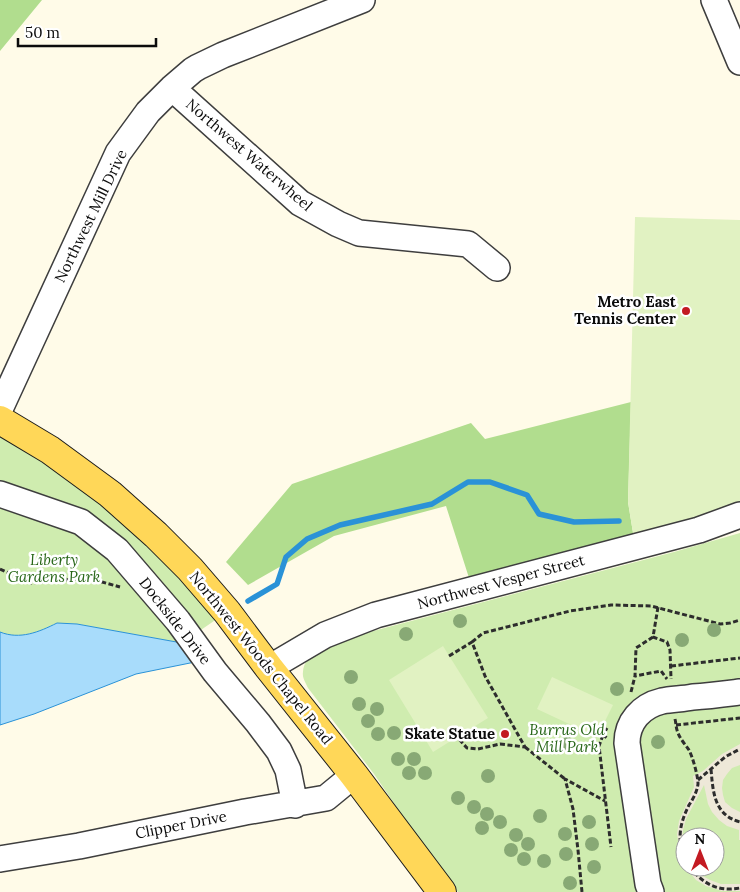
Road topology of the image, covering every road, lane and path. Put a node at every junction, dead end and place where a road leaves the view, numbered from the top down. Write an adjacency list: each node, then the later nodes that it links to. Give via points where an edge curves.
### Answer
1 (362, 0): 4 (street, Northwest Mill Drive, via 223,54 193,70)
2 (714, 0): 3 (street)
3 (740, 62)
4 (172, 88): 5 (street, Northwest Waterwheel, via 300,203 320,215 360,233 468,244); 6 (street, Northwest Mill Drive, via 148,112 118,153)
5 (497, 268)
6 (0, 409)
7 (0, 420): 19 (main road, Northwest Woods Chapel Road, via 50,450 110,494 156,535 227,612)
8 (0, 494): 33 (street, Dockside Drive, via 81,522 117,550 178,621 279,751 288,770)
9 (740, 514): 19 (street, Northwest Vesper Street, via 699,530 376,615 325,634)
10 (0, 570): 11 (path, via 31,583 88,578)
11 (125, 588)
12 (658, 607): 13 (path, via 720,624); 14 (path); 15 (path, via 611,605 570,611 483,633)
13 (740, 620)
14 (653, 637): 18 (path, via 666,642 670,650); 18 (path, via 636,648 635,676 661,671 671,685)
15 (472, 642): 16 (path); 26 (path, via 485,676)
16 (449, 656)
17 (740, 658): 18 (path)
18 (670, 666)
19 (269, 668): 29 (main road, Northwest Woods Chapel Road)
20 (740, 692): 42 (street, via 662,701 638,714 630,725 627,743)
21 (675, 717): 23 (path)
22 (740, 718): 23 (path)
23 (676, 725): 31 (path)
24 (603, 735): 32 (path, via 600,746)
25 (457, 737): 26 (path, via 467,748 500,744)
26 (525, 747): 30 (path)
27 (740, 749): 28 (path)
28 (711, 768): 31 (path); 34 (path, via 714,794 720,809)
29 (354, 775): 33 (street, Clipper Drive, via 326,798); 40 (main road, Northwest Woods Chapel Road)
30 (565, 779): 32 (path); 41 (path, via 573,809)
31 (698, 780): 35 (path)
32 (605, 801): 36 (path)
33 (295, 804): 37 (street, Clipper Drive)
34 (740, 822)
35 (681, 827)
36 (611, 847)
37 (0, 859)
38 (698, 877): 39 (path, via 726,890)
39 (740, 888)
40 (442, 892)
41 (582, 892)
42 (650, 892)

